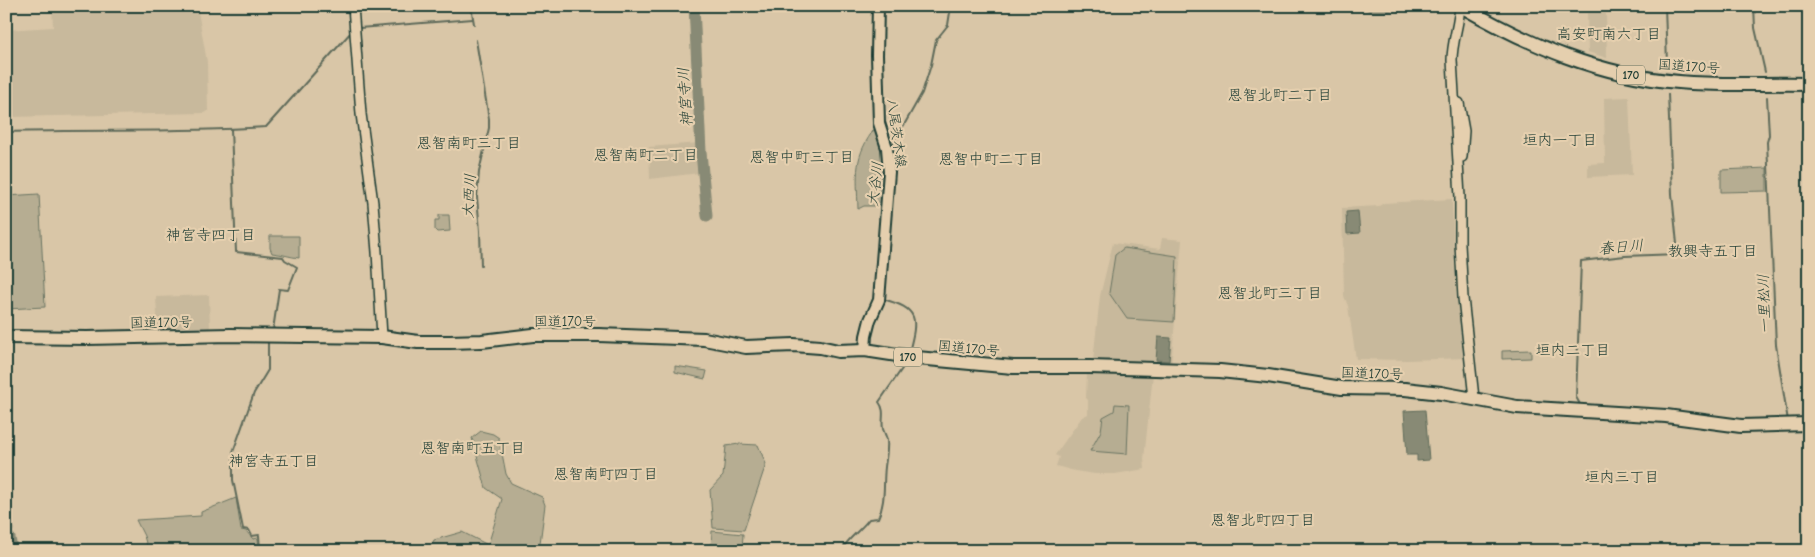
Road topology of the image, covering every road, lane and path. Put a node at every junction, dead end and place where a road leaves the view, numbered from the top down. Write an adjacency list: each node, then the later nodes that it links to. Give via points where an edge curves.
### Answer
1 (353, 6): 7 (street)
2 (878, 6): 8 (main road, 八尾茨木線, via 879,123 887,148 889,172 879,300 870,320)
3 (1467, 7): 4 (highway, 国道170号 / 170, via 1545,42 1640,71 1707,77); 5 (highway, 国道170号 / 170, via 1542,48 1582,63 1639,77 1681,82); 9 (street, via 1452,50 1453,76 1464,131 1460,244)
4 (1809, 78)
5 (1809, 84)
6 (6, 337): 7 (highway, 国道170号 / 170)
7 (382, 337): 8 (highway, 国道170号 / 170, via 450,342 532,335 599,335 704,339 746,347 794,345 848,352)
8 (865, 350): 9 (highway, 国道170号 / 170, via 1013,367 1220,371 1342,388 1405,389)
9 (1474, 398): 10 (highway, 国道170号 / 170, via 1517,407 1671,416 1741,426)
10 (1809, 424)

